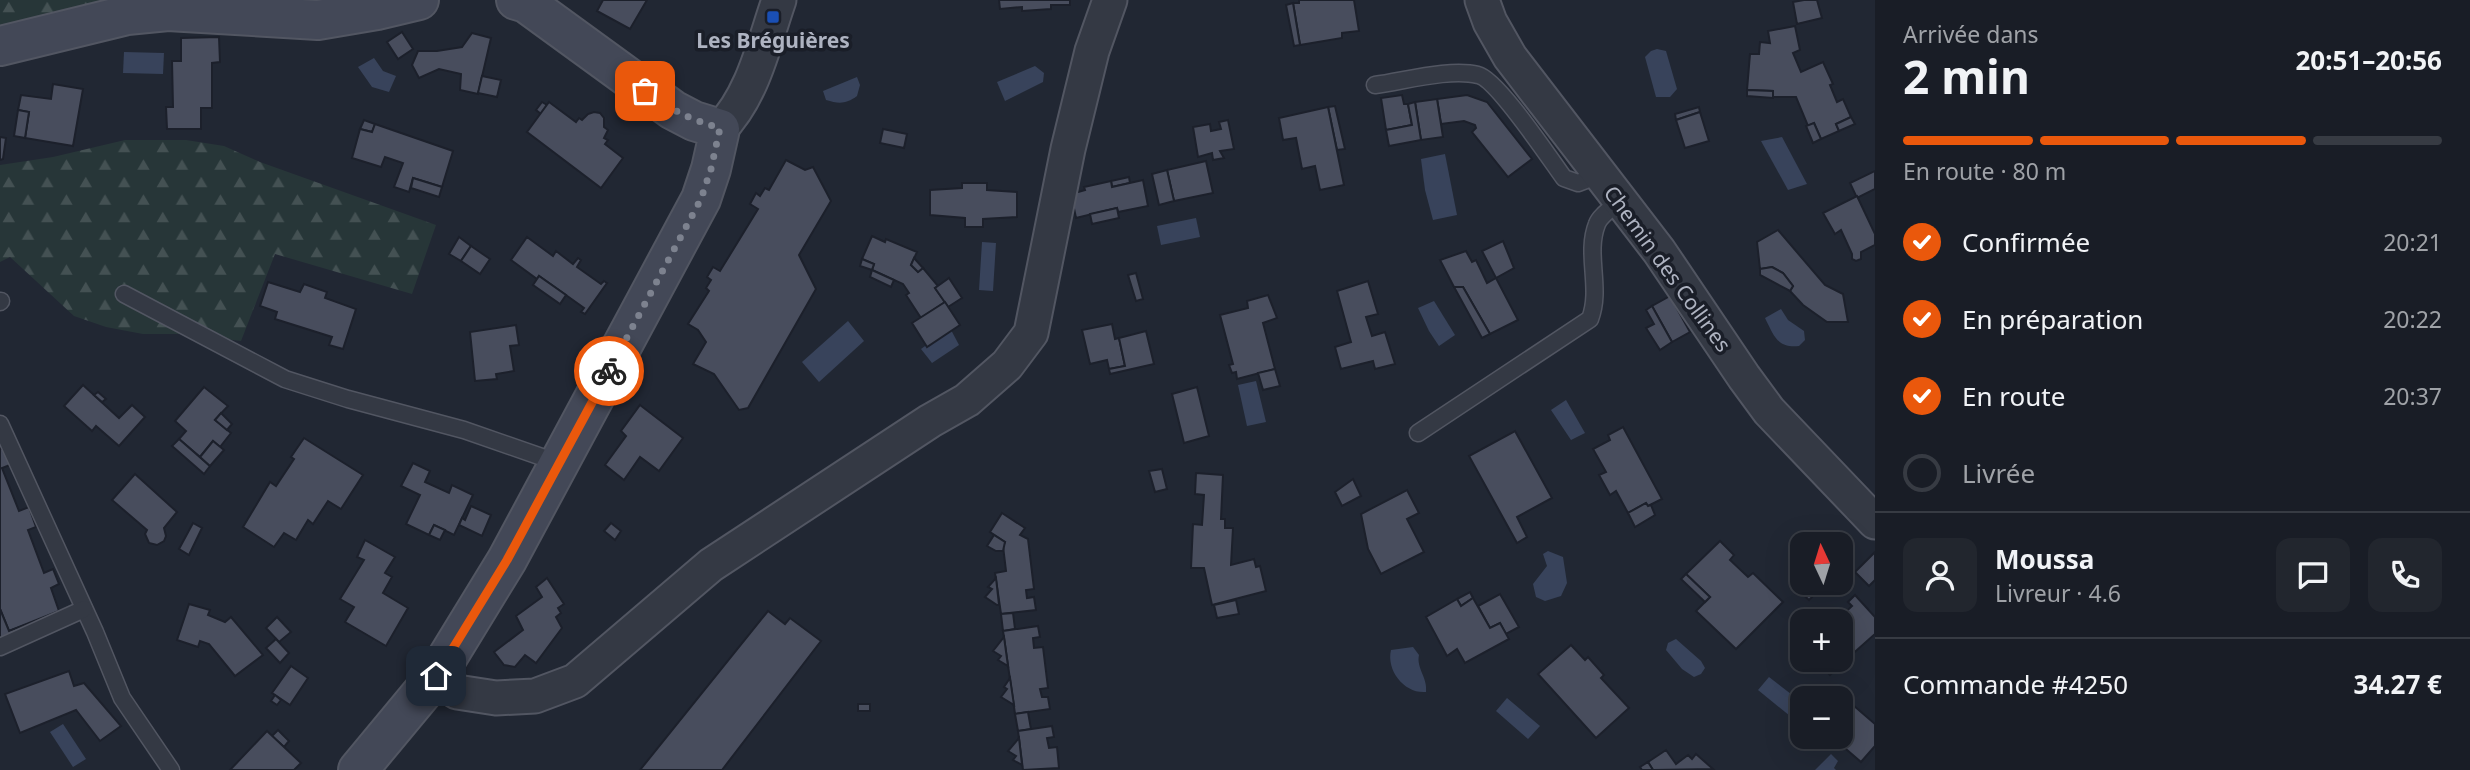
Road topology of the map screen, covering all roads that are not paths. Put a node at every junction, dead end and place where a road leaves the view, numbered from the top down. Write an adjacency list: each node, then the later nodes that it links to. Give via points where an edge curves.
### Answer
1 (419, 0): 6 (street, via 318,20 169,11 127,15)
2 (516, 0): 8 (street, via 673,110)
3 (779, 0): 8 (street, via 746,89 734,114)
4 (1110, 0): 18 (street, via 1068,149 1031,333 1007,365 967,400 711,565 575,681 535,696 496,698 457,692)
5 (1482, 0): 9 (street, Chemin des Collines, via 1510,57)
6 (0, 47)
7 (1376, 85): 9 (lane, via 1458,73 1481,75 1498,90 1564,178 1578,183)
8 (720, 128): 14 (street, via 701,199)
9 (1599, 174): 10 (street, Chemin des Collines)
10 (1621, 200): 13 (lane, via 1597,222 1595,304 1590,318); 15 (street, Chemin des Collines, via 1769,411)
11 (124, 295): 14 (lane, via 285,379 464,430)
12 (0, 424): 16 (lane)
13 (1418, 433)
14 (559, 463): 18 (street)
15 (1875, 522)
16 (84, 609): 17 (lane); 19 (lane, via 122,698)
17 (0, 648)
18 (436, 676): 20 (street)
19 (171, 770)
20 (358, 770)

